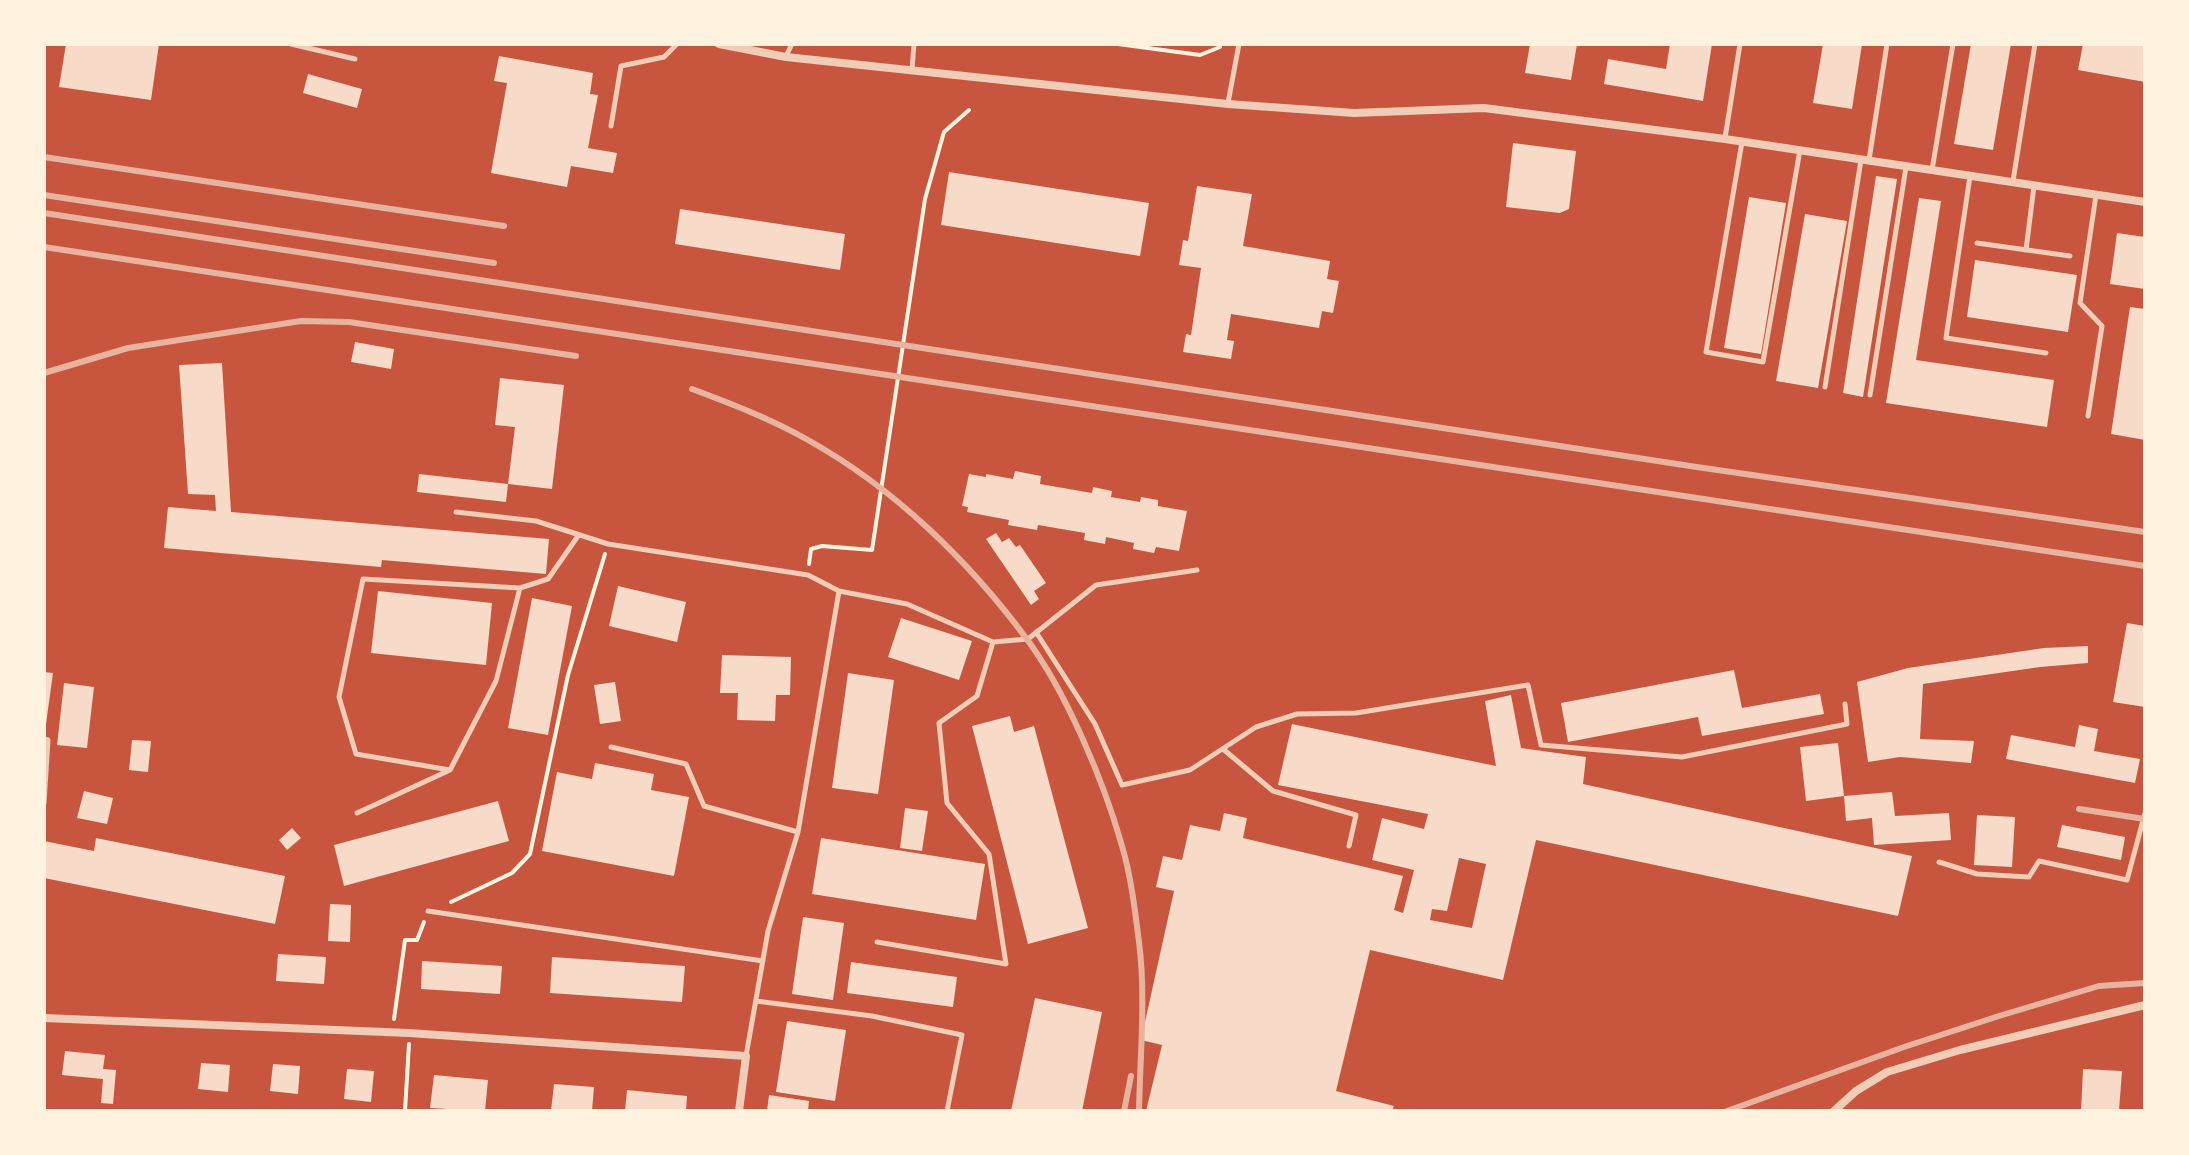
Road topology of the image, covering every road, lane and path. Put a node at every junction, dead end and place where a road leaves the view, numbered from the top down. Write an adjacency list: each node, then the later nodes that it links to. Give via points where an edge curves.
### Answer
1 (291, 44): 14 (lane)
2 (677, 44): 18 (lane, via 664,57 621,66)
3 (719, 44): 13 (street)
4 (792, 44): 13 (lane)
5 (914, 44): 15 (lane)
6 (1118, 44): 7 (path, via 1200,55)
7 (1219, 44)
8 (1239, 44): 16 (lane)
9 (1740, 44): 19 (lane)
10 (1887, 44): 22 (lane)
11 (1953, 44): 24 (lane)
12 (2035, 44): 26 (lane)
13 (786, 57): 15 (street)
14 (355, 59)
15 (912, 69): 16 (street)
16 (1228, 104): 19 (street, via 1354,113 1484,108)
17 (969, 110): 41 (path, via 944,132 923,211 872,550 811,549)
18 (611, 126)
19 (1725, 139): 20 (street)
20 (1742, 142): 21 (street); 21 (lane, via 1706,352 1763,362)
21 (1800, 150): 22 (street)
22 (1865, 160): 23 (street); 34 (lane)
23 (1906, 166): 24 (street); 35 (lane)
24 (1932, 170): 25 (street)
25 (1970, 176): 26 (street); 33 (lane, via 1946,338)
26 (2013, 182): 27 (street)
27 (2034, 186): 28 (street); 31 (lane)
28 (2096, 195): 29 (street); 36 (lane, via 2080,303 2102,326)
29 (2145, 202)
30 (1977, 243): 31 (lane)
31 (2026, 250): 32 (lane)
32 (2070, 256)
33 (2046, 353)
34 (1825, 387)
35 (1870, 395)
36 (2088, 416)
37 (456, 512): 38 (lane, via 536,521)
38 (578, 536): 39 (lane); 42 (lane, via 548,579)
39 (608, 544): 41 (lane); 57 (path, via 568,675 530,854 512,873)
40 (1197, 570): 44 (lane, via 1096,585)
41 (808, 575): 43 (lane)
42 (520, 588): 50 (lane, via 496,681); 50 (lane, via 363,579 339,697 356,754)
43 (839, 591): 45 (lane, via 907,604); 54 (lane)
44 (1036, 632): 45 (lane, via 1028,639); 49 (lane, via 1095,724 1122,785 1190,770)
45 (993, 642): 58 (lane, via 977,696 939,723 947,803 989,854 1006,964)
46 (1845, 704): 49 (lane, via 1847,724 1682,757 1541,745 1528,685 1356,713 1297,714 1256,727)
47 (44, 739): 51 (lane)
48 (611, 747): 54 (lane, via 686,764 704,806)
49 (1223, 749): 55 (lane, via 1273,791 1356,815)
50 (450, 770): 52 (lane)
51 (44, 803)
52 (357, 813)
53 (2145, 813): 56 (lane, via 2127,880 2039,861 2029,877 1977,874)
54 (798, 832): 59 (lane)
55 (1349, 846)
56 (1939, 862)
57 (428, 911): 59 (lane); 63 (path, via 417,940 405,940)
58 (877, 942)
59 (763, 961): 60 (lane)
60 (756, 1001): 65 (lane); 68 (lane, via 872,1016 962,1035)
61 (2145, 1005): 69 (street, via 1887,1072)
62 (44, 1018): 63 (street)
63 (392, 1033): 64 (street)
64 (409, 1033): 65 (street); 66 (path)
65 (746, 1056): 67 (street)
66 (405, 1111)
67 (739, 1111)
68 (947, 1111)
69 (1834, 1111)

